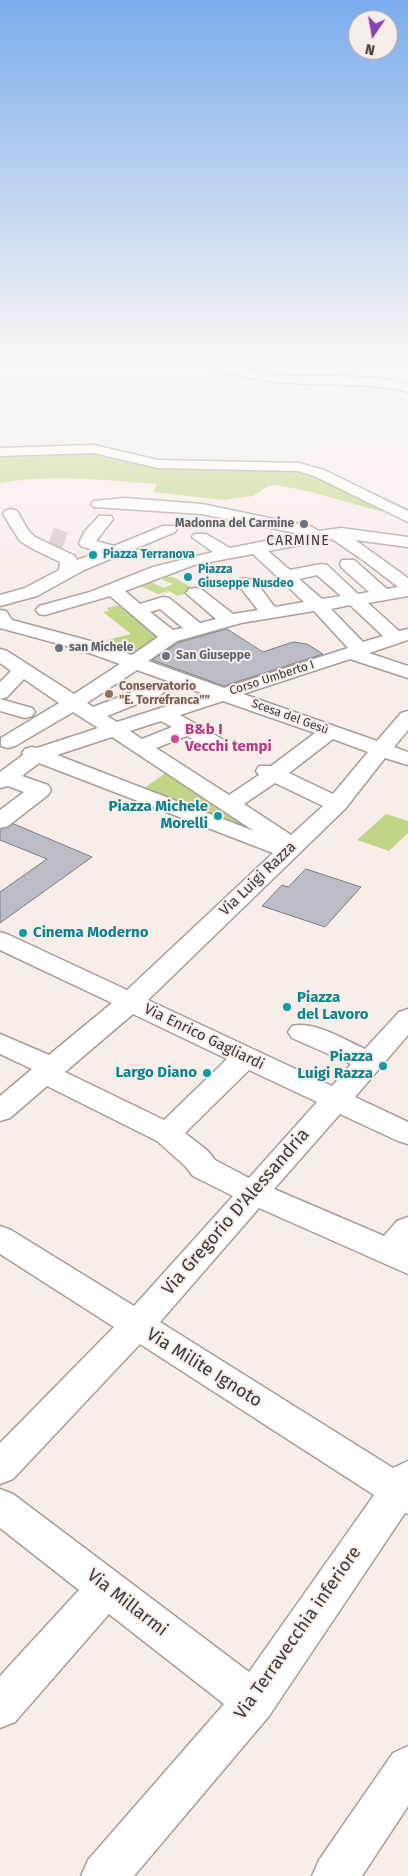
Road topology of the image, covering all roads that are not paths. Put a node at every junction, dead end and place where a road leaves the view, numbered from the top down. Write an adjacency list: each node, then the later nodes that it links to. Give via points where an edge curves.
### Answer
1 (0, 452): 3 (street, via 94,449 158,464 299,467 319,473)
2 (99, 504): 10 (street, via 202,509)
3 (408, 517)
4 (105, 519): 9 (street, via 87,543)
5 (169, 529): 9 (street)
6 (248, 532): 16 (street)
7 (200, 537): 12 (street)
8 (408, 542): 10 (street)
9 (120, 549): 15 (street, via 135,551); 18 (street)
10 (326, 549): 11 (street); 11 (street); 16 (street); 19 (street); 25 (street)
11 (354, 549): 20 (street)
12 (228, 554): 15 (street, via 191,561); 16 (street)
13 (290, 558): 14 (street)
14 (272, 562): 16 (street); 19 (street)
15 (150, 563): 21 (street)
16 (250, 564): 30 (street)
17 (348, 564): 24 (street)
18 (68, 566): 18 (street, via 81,548 14,520 30,540 59,553); 22 (street)
19 (287, 576): 28 (street)
20 (408, 589): 24 (street)
21 (113, 590): 29 (street); 35 (street)
22 (31, 592): 26 (street); 29 (street)
23 (195, 593): 32 (street)
24 (383, 595): 25 (street)
25 (353, 599): 28 (street); 34 (street)
26 (0, 601)
27 (155, 605): 33 (street)
28 (317, 605): 30 (street); 37 (street)
29 (52, 609): 36 (street)
30 (270, 613): 32 (street)
31 (2, 621): 36 (street, Scesa del Gesù)
32 (230, 621): 33 (street)
33 (197, 630): 35 (street)
34 (402, 636): 37 (street, Corso Umberto I)
35 (170, 637): 39 (street)
36 (87, 646): 39 (street, Scesa del Gesù)
37 (355, 651): 41 (street); 44 (street, Corso Umberto I)
38 (0, 656): 40 (street)
39 (135, 663): 44 (street, Scesa del Gesù); 45 (street)
40 (22, 670): 43 (street); 45 (street)
41 (408, 672)
42 (155, 690): 49 (street)
43 (0, 693)
44 (224, 694): 48 (street, Corso Umberto I); 53 (street, Scesa del Gesù)
45 (65, 698): 47 (street); 49 (street); 54 (street)
46 (0, 705): 47 (street)
47 (25, 712): 54 (street)
48 (163, 714): 51 (street); 52 (street, Corso Umberto I)
49 (91, 715): 52 (street)
50 (408, 717): 57 (street, Via Luigi Razza)
51 (189, 728): 55 (street); 56 (street)
52 (114, 730): 56 (street); 58 (street, Corso Umberto I)
53 (331, 732): 57 (street, Scesa del Gesù); 60 (street)
54 (2, 736): 58 (street)
55 (215, 743)
56 (140, 747): 62 (street)
57 (380, 750): 59 (street, Scesa del Gesù); 63 (street, Via Luigi Razza)
58 (37, 755): 61 (street, Corso Umberto I); 65 (street)
59 (407, 758)
60 (270, 772): 62 (street); 63 (street)
61 (3, 780): 64 (street, via 40,790)
62 (228, 804): 65 (street)
63 (337, 804): 65 (street, Via Luigi Razza)
64 (0, 820)
65 (289, 849): 67 (street, Via Luigi Razza)
66 (0, 940): 67 (street, Via Enrico Gagliardi)
67 (130, 1002): 71 (street, Via Enrico Gagliardi); 73 (street, Via Luigi Razza)
68 (408, 1018): 72 (street, Via Gregorio D'Alessandria)
69 (302, 1032): 72 (street)
70 (0, 1043): 73 (street)
71 (246, 1056): 74 (street, Via Enrico Gagliardi); 76 (street)
72 (368, 1061): 74 (street, Via Gregorio D'Alessandria)
73 (50, 1071): 75 (street, Via Luigi Razza); 76 (street)
74 (336, 1099): 77 (street, Via Enrico Gagliardi); 78 (street, Via Gregorio D'Alessandria)
75 (0, 1112)
76 (166, 1134): 78 (street, via 204,1168)
77 (408, 1134)
78 (253, 1193): 80 (street); 81 (street, Via Gregorio D'Alessandria)
79 (0, 1238): 81 (street, Via Milite Ignoto)
80 (402, 1248)
81 (137, 1325): 82 (street, Via Gregorio D'Alessandria); 83 (street, Via Milite Ignoto)
82 (0, 1468)
83 (404, 1488): 86 (street, Via Terravecchia inferiore)
84 (0, 1506): 85 (street, Via Millarmi)
85 (107, 1588): 86 (street, Via Millarmi); 87 (street)
86 (254, 1701): 89 (street, Via Terravecchia inferiore)
87 (0, 1707)
88 (408, 1768): 90 (street)
89 (104, 1876)
90 (335, 1876)

